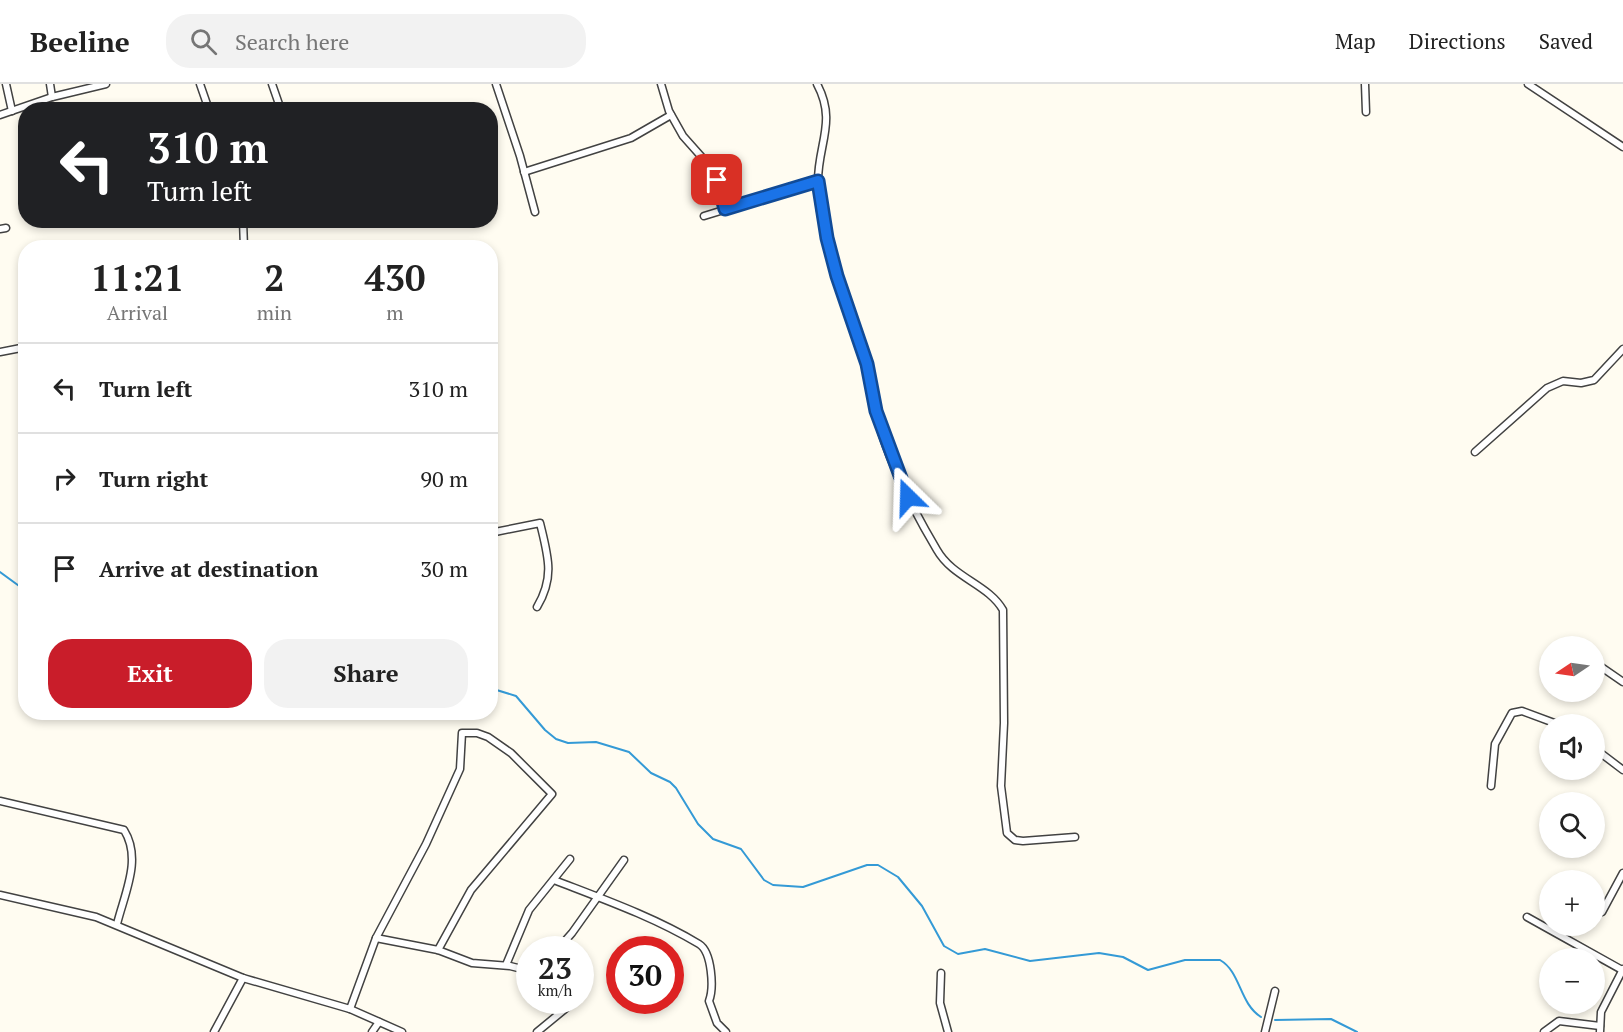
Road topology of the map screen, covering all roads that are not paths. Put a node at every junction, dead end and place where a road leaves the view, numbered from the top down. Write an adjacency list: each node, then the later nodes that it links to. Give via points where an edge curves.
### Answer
1 (6, 84): 16 (street)
2 (50, 84): 11 (street)
3 (105, 84): 11 (street)
4 (200, 84): 13 (street)
5 (272, 84): 14 (street)
6 (496, 84): 21 (street)
7 (661, 84): 19 (street)
8 (817, 84): 22 (street, via 827,112)
9 (1365, 84): 17 (street)
10 (1528, 84): 20 (street)
11 (52, 97): 12 (street)
12 (38, 102)
13 (206, 102)
14 (278, 102)
15 (18, 109): 16 (street)
16 (12, 111): 18 (street)
17 (1366, 112)
18 (0, 115)
19 (671, 116): 21 (street, via 631,138); 23 (street, via 717,180)
20 (1622, 146)
21 (524, 172): 24 (street)
22 (818, 181): 23 (street); 39 (street, via 837,276 867,364 876,411 908,497 938,553 953,570 996,598 1003,610 1001,786 1007,833 1023,842)
23 (725, 209): 25 (street)
24 (535, 212)
25 (704, 216)
26 (18, 349): 28 (street)
27 (1623, 349): 29 (street, via 1594,380 1563,381 1547,388)
28 (0, 352)
29 (1475, 452)
30 (498, 531): 31 (street, via 540,523 550,578)
31 (537, 607)
32 (1605, 670): 33 (street)
33 (1623, 682)
34 (1539, 717): 37 (street, via 1522,711 1512,713 1495,744)
35 (1605, 756): 36 (street)
36 (1623, 770)
37 (1491, 786)
38 (0, 801): 48 (street, via 124,830 133,844 134,858)
39 (1075, 837)
40 (570, 859): 43 (street)
41 (624, 860): 45 (street)
42 (1623, 873): 46 (street)
43 (554, 880): 45 (street); 52 (street, via 530,910)
44 (0, 895): 48 (street)
45 (598, 897): 49 (street); 66 (street, via 646,916 700,945 710,962 709,1001 717,1023)
46 (1605, 906)
47 (1527, 917): 54 (street)
48 (117, 924): 56 (street)
49 (568, 936)
50 (376, 938): 51 (street); 51 (street, via 460,769 462,733 477,733 512,753 552,794 471,890); 58 (street)
51 (438, 950): 52 (street, via 472,963)
52 (506, 965): 53 (street)
53 (516, 967)
54 (1623, 970): 61 (street, via 1601,1012)
55 (940, 973): 67 (street, via 940,1003)
56 (243, 978): 58 (street); 62 (street)
57 (1275, 991): 68 (street)
58 (350, 1010): 60 (street)
59 (562, 1014): 65 (street)
60 (380, 1022): 63 (street); 64 (street)
61 (1600, 1029): 69 (street, via 1559,1021)
62 (214, 1032)
63 (372, 1032)
64 (402, 1032)
65 (537, 1032)
66 (726, 1032)
67 (948, 1032)
68 (1265, 1032)
69 (1544, 1032)

